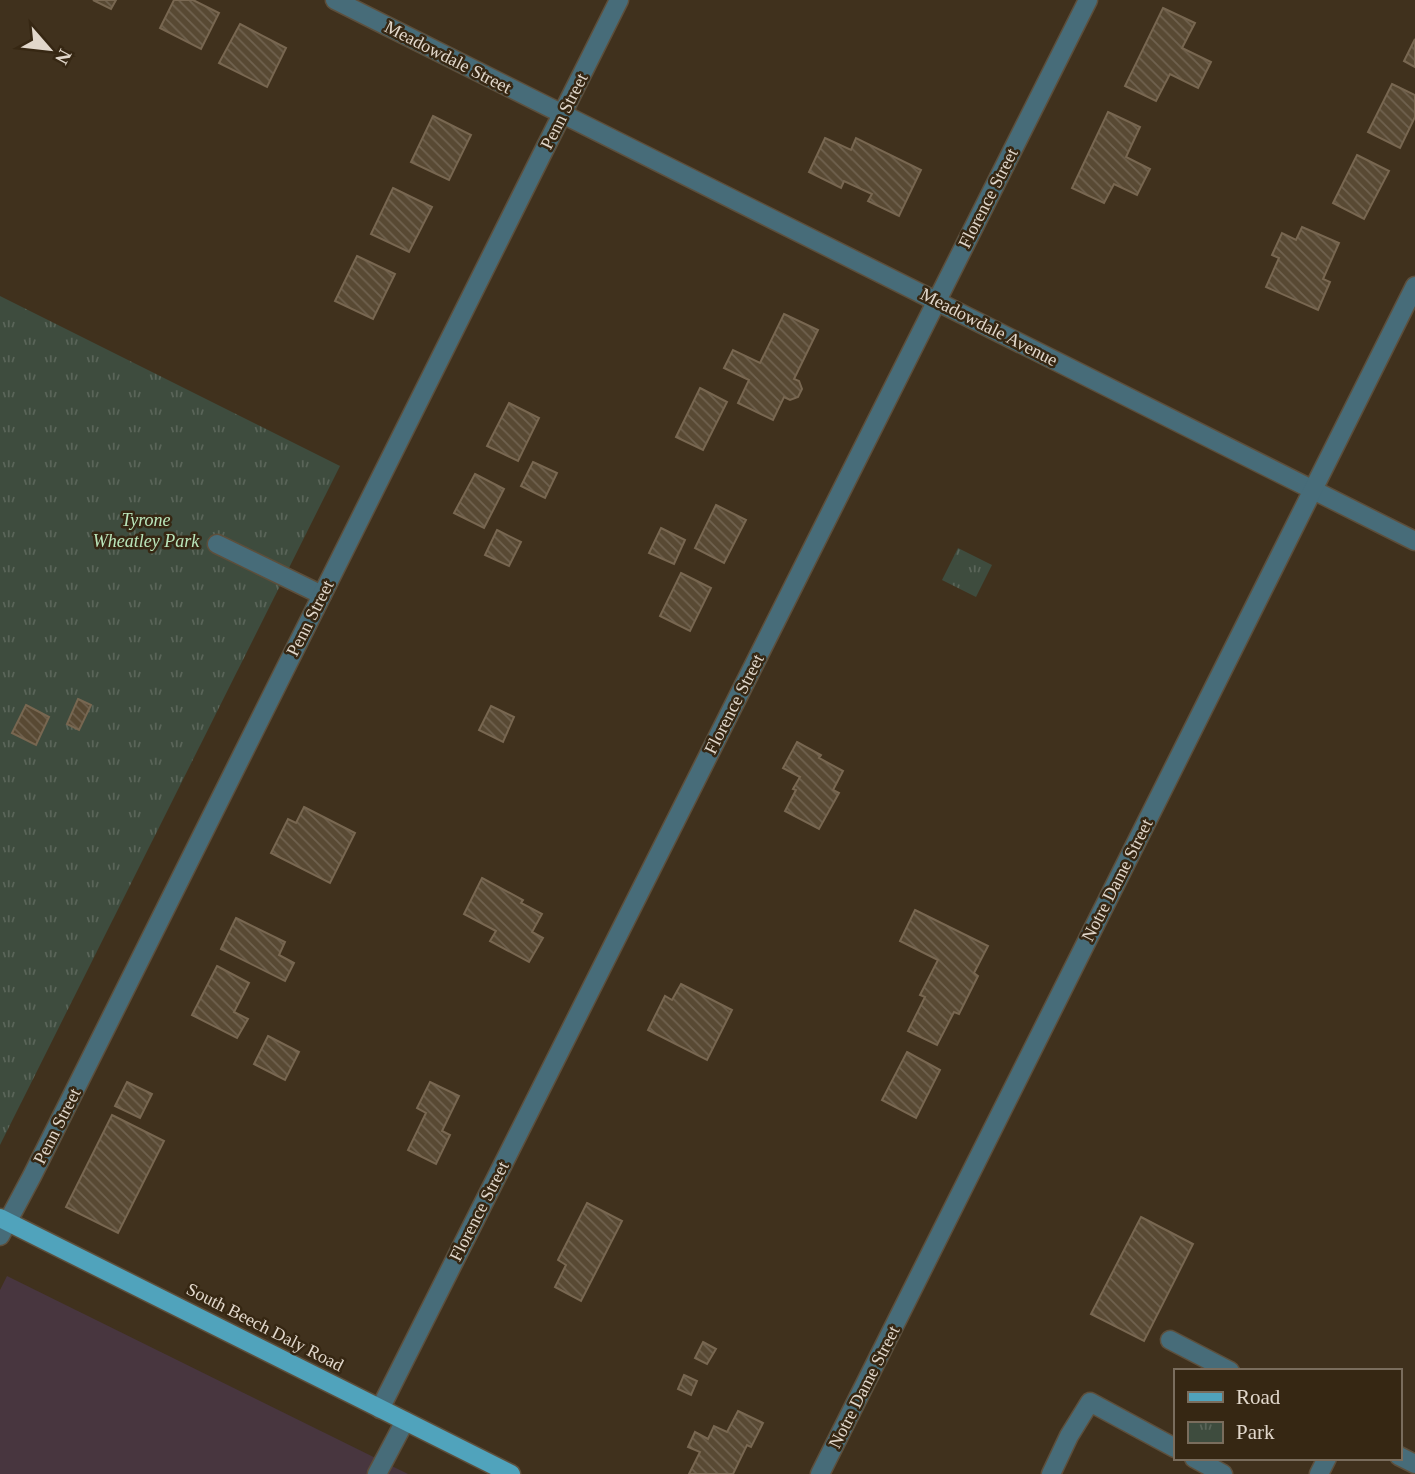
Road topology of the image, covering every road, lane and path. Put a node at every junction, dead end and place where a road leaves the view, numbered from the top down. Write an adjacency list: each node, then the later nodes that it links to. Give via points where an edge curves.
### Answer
1 (335, 0): 4 (street, Meadowdale Street)
2 (619, 0): 4 (street, Penn Street)
3 (1088, 0): 6 (street, Florence Street)
4 (562, 114): 6 (street, Meadowdale Avenue); 10 (street, Penn Street)
5 (1415, 286): 7 (street, Notre Dame Street)
6 (936, 301): 7 (street, Meadowdale Avenue); 14 (street, Florence Street)
7 (1313, 489): 8 (street, Meadowdale Avenue); 21 (street, Notre Dame Street)
8 (1415, 541)
9 (217, 544): 10 (street)
10 (322, 595): 11 (street, Penn Street, via 32,1176)
11 (2, 1226): 14 (main road, South Beech Daly Road)
12 (1170, 1340): 13 (street)
13 (1226, 1369)
14 (380, 1409): 15 (main road, South Beech Daly Road)
15 (405, 1421): 18 (main road, South Beech Daly Road); 19 (street)
16 (1174, 1447): 22 (street, via 1090,1402)
17 (1198, 1460): 23 (street)
18 (487, 1469): 20 (main road, South Beech Daly Road)
19 (377, 1474)
20 (511, 1474)
21 (820, 1474)
22 (1051, 1474)
23 (1223, 1474)

